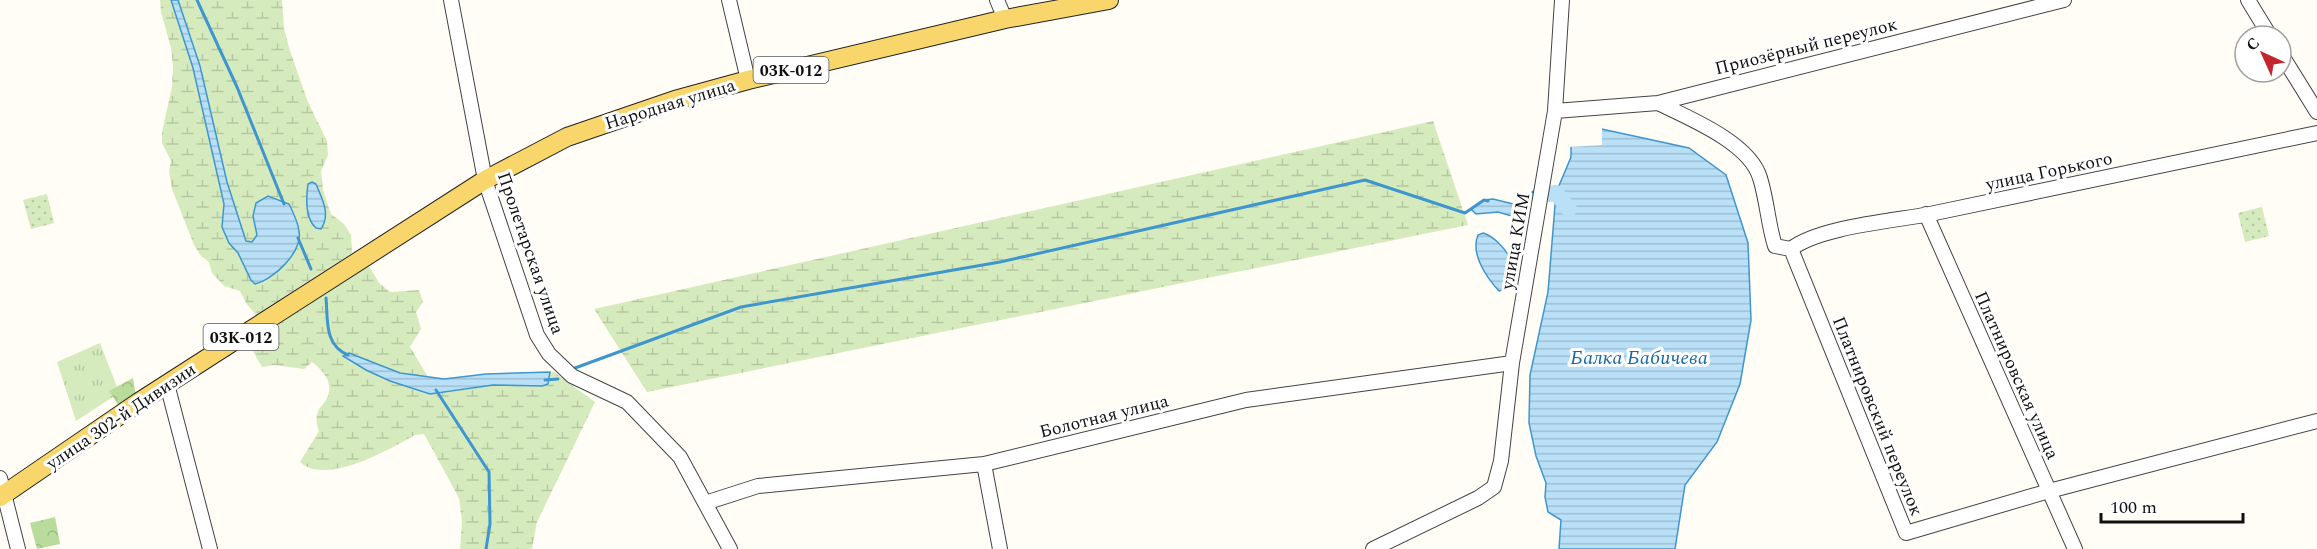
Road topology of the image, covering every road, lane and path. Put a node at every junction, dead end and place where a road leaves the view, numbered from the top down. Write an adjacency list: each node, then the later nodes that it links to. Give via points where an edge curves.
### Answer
1 (451, 0): 16 (street, Пролетарская улица)
2 (729, 0): 11 (street)
3 (997, 0): 8 (street)
4 (1109, 0): 8 (main road, Народная улица / 03К-012)
5 (1562, 0): 13 (street, улица КИМ)
6 (2064, 0): 12 (street, Приозёрный переулок)
7 (2248, 0): 9 (street)
8 (1005, 19): 11 (main road, Народная улица / 03К-012)
9 (2263, 24)
10 (2293, 73): 14 (street)
11 (748, 80): 16 (main road, Народная улица / 03К-012, via 567,137)
12 (1658, 103): 13 (street, Приозёрный переулок); 18 (street, Платнировский переулок, via 1743,152 1760,176 1775,246)
13 (1555, 111): 19 (street, улица КИМ)
14 (2317, 112)
15 (2317, 134): 17 (street, улица Горького)
16 (485, 180): 20 (main road, улица 302-й Дивизии / 03К-012); 25 (street, Пролетарская улица, via 537,336 549,354 572,376 627,402 680,457)
17 (1926, 214): 18 (street, улица Горького, via 1853,227 1800,242); 24 (street, Платнировская улица)
18 (1791, 249): 24 (street, Платнировский переулок, via 1906,533)
19 (1512, 363): 22 (street, Болотная улица, via 1246,400); 30 (street, улица КИМ, via 1501,461 1494,487)
20 (167, 384): 23 (main road, улица 302-й Дивизии / 03К-012); 27 (street)
21 (2317, 421): 24 (street, Платнировский переулок)
22 (984, 464): 25 (street, Болотная улица, via 758,486); 29 (street)
23 (1, 490): 26 (street)
24 (2049, 491): 31 (street, Платнировская улица)
25 (705, 503): 28 (street, Пролетарская улица)
26 (18, 549)
27 (210, 549)
28 (730, 549)
29 (1000, 549)
30 (1373, 549)
31 (2075, 549)

